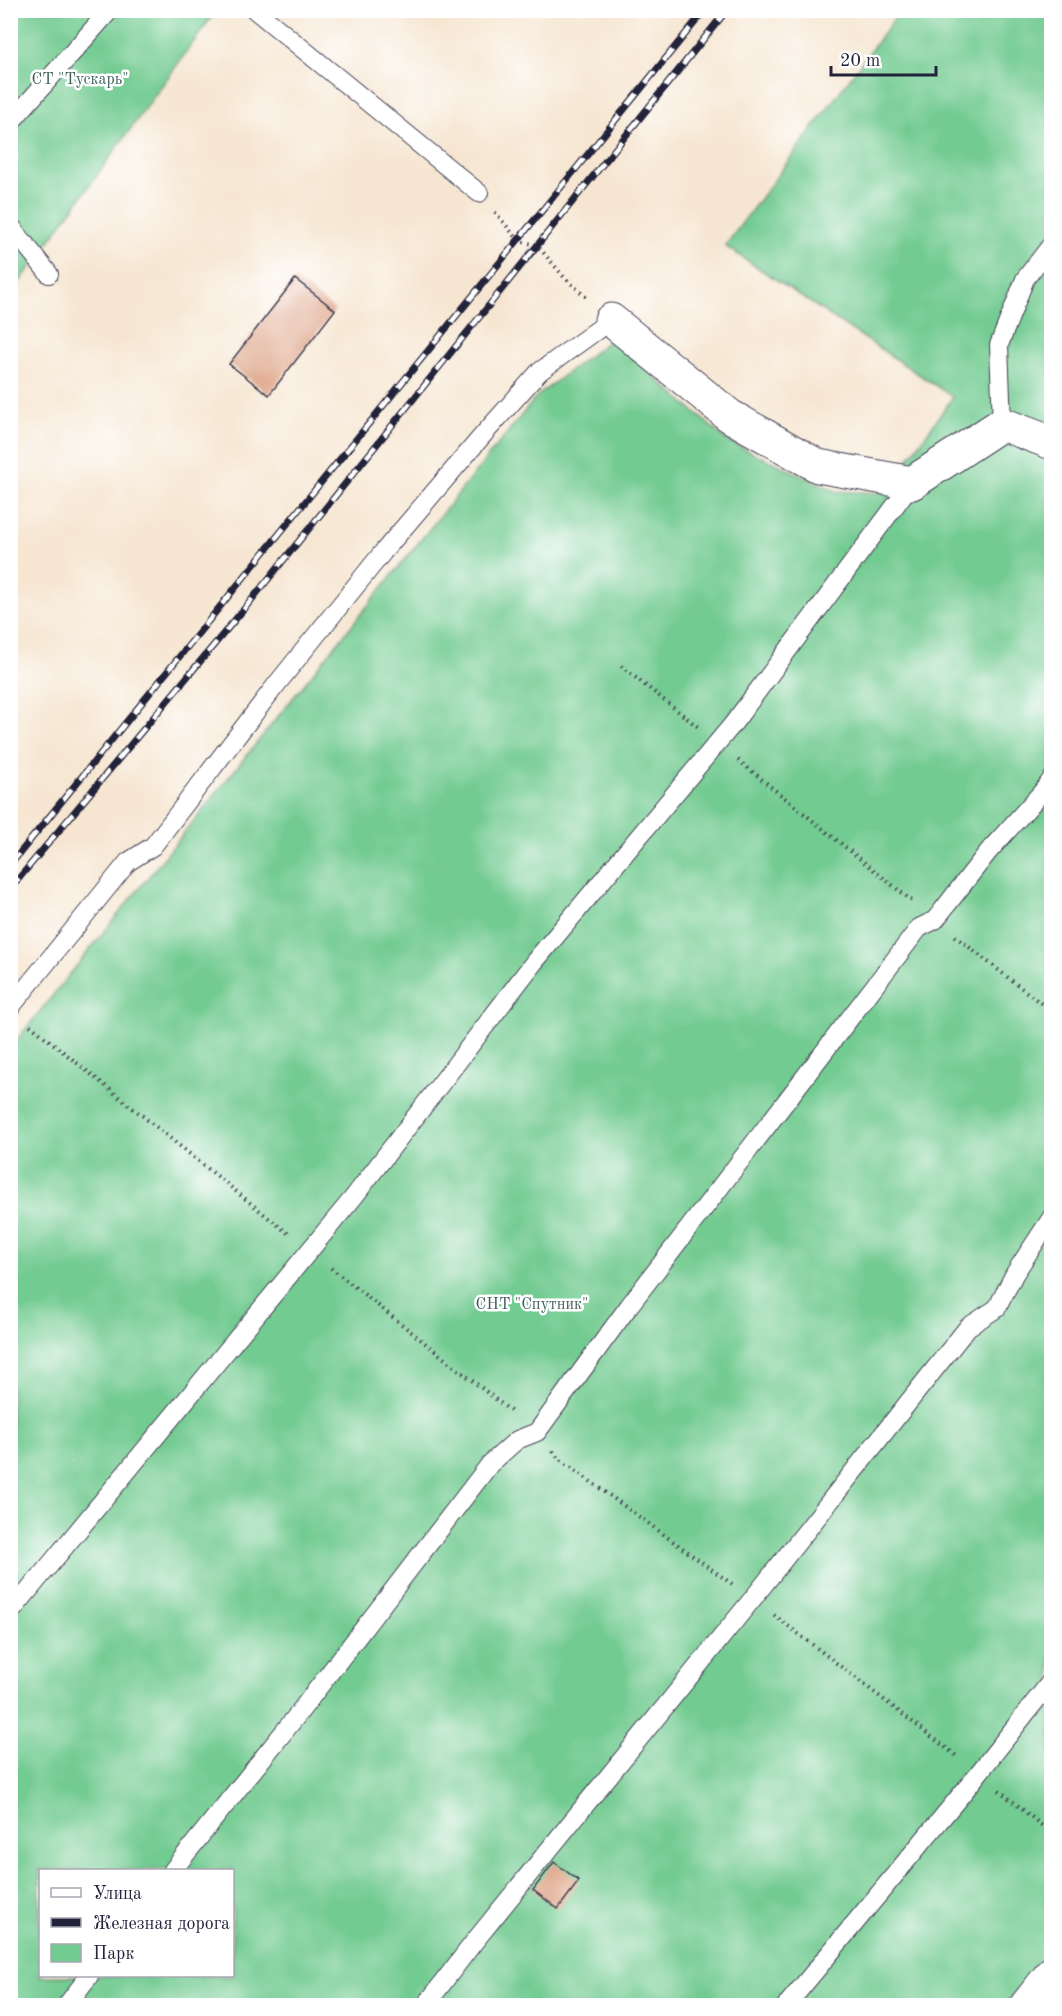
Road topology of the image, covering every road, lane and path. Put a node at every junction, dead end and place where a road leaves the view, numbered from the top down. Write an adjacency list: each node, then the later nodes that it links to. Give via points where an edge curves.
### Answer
1 (110, 10): 3 (lane)
2 (255, 10): 4 (lane)
3 (10, 123)
4 (479, 194): 8 (path, via 519,241 537,245 564,278)
5 (10, 225): 7 (lane)
6 (1052, 244): 9 (lane, via 1025,279 999,345)
7 (49, 274)
8 (611, 320): 11 (street, via 730,416 818,466); 16 (lane, via 539,372 483,435 290,667 153,846 128,862)
9 (1002, 424): 10 (street); 11 (street)
10 (1052, 443)
11 (912, 483): 13 (lane)
12 (621, 666): 13 (path)
13 (717, 743): 15 (path); 19 (lane, via 535,961 353,1198)
14 (1052, 779): 15 (lane)
15 (935, 920): 17 (path); 21 (lane, via 919,928 537,1432 516,1440 490,1464)
16 (10, 1008)
17 (1052, 1012)
18 (1052, 1217): 25 (lane, via 997,1308 968,1327)
19 (10, 1613)
20 (1052, 1680): 26 (lane)
21 (174, 1869)
22 (1052, 1973): 27 (street)
23 (88, 1977): 24 (lane)
24 (66, 2006)
25 (425, 2006)
26 (786, 2006)
27 (1026, 2006)

